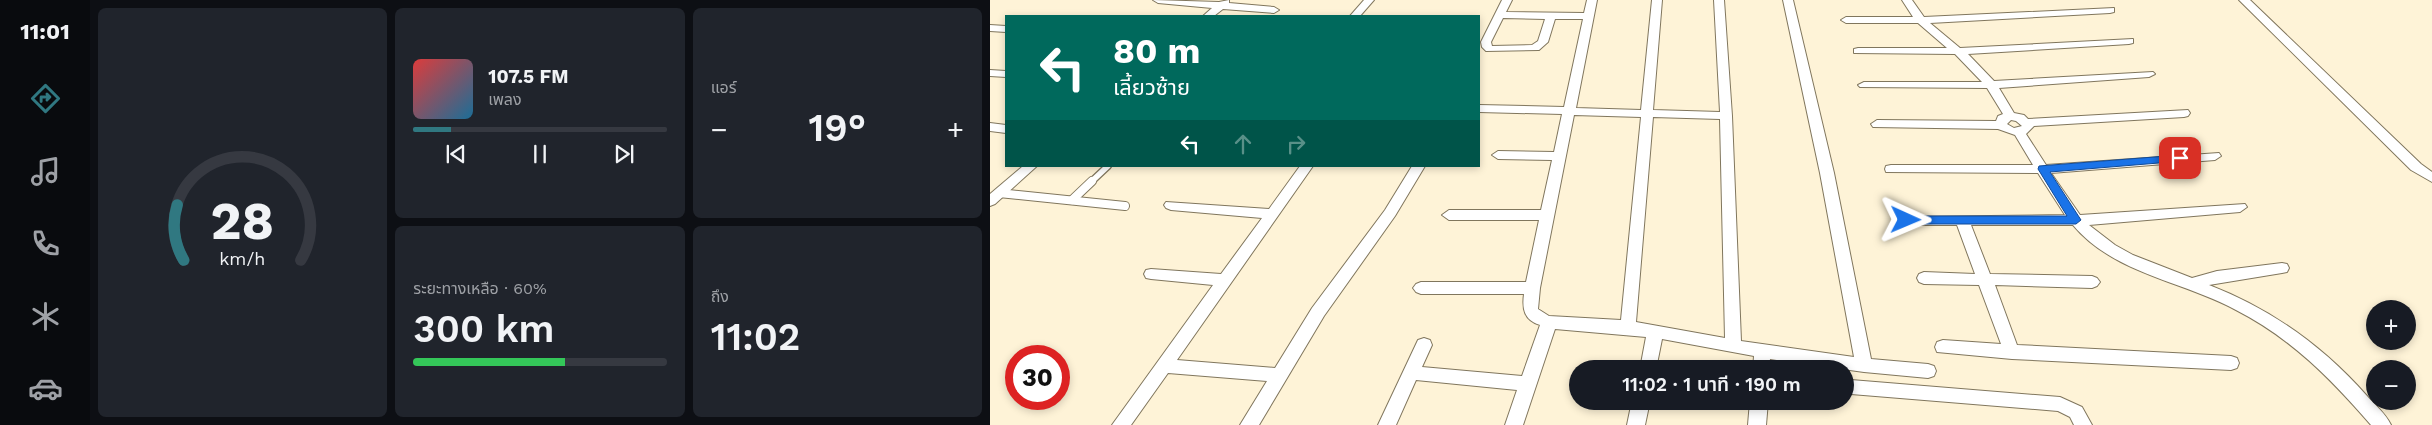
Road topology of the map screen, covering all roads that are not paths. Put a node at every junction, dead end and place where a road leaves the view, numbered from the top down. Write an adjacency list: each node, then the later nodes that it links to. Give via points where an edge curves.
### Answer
1 (1158, 0): 10 (street)
2 (1369, 0): 14 (street)
3 (1507, 0): 15 (street)
4 (1592, 0): 17 (street)
5 (1657, 0): 33 (street)
6 (1719, 0): 34 (street)
7 (1788, 0): 82 (street, via 1827,173)
8 (1906, 0): 19 (street)
9 (2244, 0): 50 (street, via 2416,168)
10 (1225, 2): 11 (street); 13 (street)
11 (1274, 10)
12 (2110, 10): 19 (street)
13 (1209, 15)
14 (1356, 15)
15 (1499, 16): 16 (street); 16 (street, via 1486,42 1490,48 1535,48 1543,42)
16 (1551, 16): 17 (street)
17 (1589, 16): 31 (street)
18 (1846, 20): 19 (street)
19 (1920, 20): 24 (street)
20 (990, 28): 21 (street)
21 (1005, 29)
22 (2129, 41): 24 (street)
23 (1858, 51): 24 (street)
24 (1958, 51): 29 (street)
25 (990, 73): 26 (street)
26 (1005, 74)
27 (2149, 74): 29 (street)
28 (1864, 85): 29 (street)
29 (1992, 85): 35 (street)
30 (1480, 108): 31 (street)
31 (1569, 112): 33 (street); 42 (street)
32 (2184, 113): 39 (street)
33 (1648, 115): 34 (street); 72 (street)
34 (1726, 116): 75 (street)
35 (2010, 116): 37 (street, via 2002,119); 39 (street, via 2020,118)
36 (1878, 124): 37 (street)
37 (2001, 125): 39 (street, via 2008,130)
38 (990, 127): 40 (street)
39 (2023, 127): 49 (street)
40 (1005, 129)
41 (1498, 155): 42 (street)
42 (1560, 156): 58 (street)
43 (2215, 156): 49 (street)
44 (1030, 167): 51 (street)
45 (1107, 167): 52 (lane)
46 (1306, 167): 56 (street)
47 (1418, 167): 86 (street, via 1390,213 1318,312)
48 (1891, 169): 49 (street)
49 (2043, 169): 60 (street)
50 (2432, 178)
51 (993, 195): 52 (lane)
52 (1072, 200): 54 (lane)
53 (1171, 205): 56 (street)
54 (1125, 206)
55 (2240, 207): 60 (street)
56 (1274, 214): 65 (street)
57 (1449, 215): 58 (street)
58 (1548, 215): 70 (street)
59 (1906, 220): 61 (street)
60 (2076, 220): 61 (street); 68 (street, via 2110,250 2129,261)
61 (1963, 221): 66 (street)
62 (2282, 268): 68 (street, via 2217,277)
63 (1151, 274): 65 (street)
64 (1924, 278): 66 (street)
65 (1225, 280): 83 (street)
66 (1986, 281): 67 (street); 78 (street)
67 (2092, 282)
68 (2192, 284): 98 (street, via 2240,305 2304,346 2331,369)
69 (1421, 288): 70 (street)
70 (1532, 288): 71 (street, via 1532,313)
71 (1549, 322): 72 (street); 87 (street)
72 (1628, 327): 73 (street)
73 (1655, 332): 75 (street); 79 (street)
74 (1424, 345): 85 (street)
75 (1733, 346): 77 (street)
76 (1942, 347): 78 (street)
77 (1763, 351): 80 (street); 82 (street)
78 (2012, 352): 81 (street)
79 (1650, 360)
80 (1762, 360)
81 (2231, 363)
82 (1864, 365): 84 (street)
83 (1164, 366): 86 (street); 91 (street)
84 (1928, 371)
85 (1411, 373): 87 (street); 93 (street)
86 (1279, 376): 92 (street)
87 (1527, 384): 94 (street)
88 (1854, 387): 97 (street, via 2060,404 2076,412)
89 (1639, 410): 95 (street)
90 (1758, 410): 96 (street)
91 (1121, 425)
92 (1249, 425)
93 (1387, 425)
94 (1514, 425)
95 (1636, 425)
96 (1757, 425)
97 (2083, 425)
98 (2382, 425)

